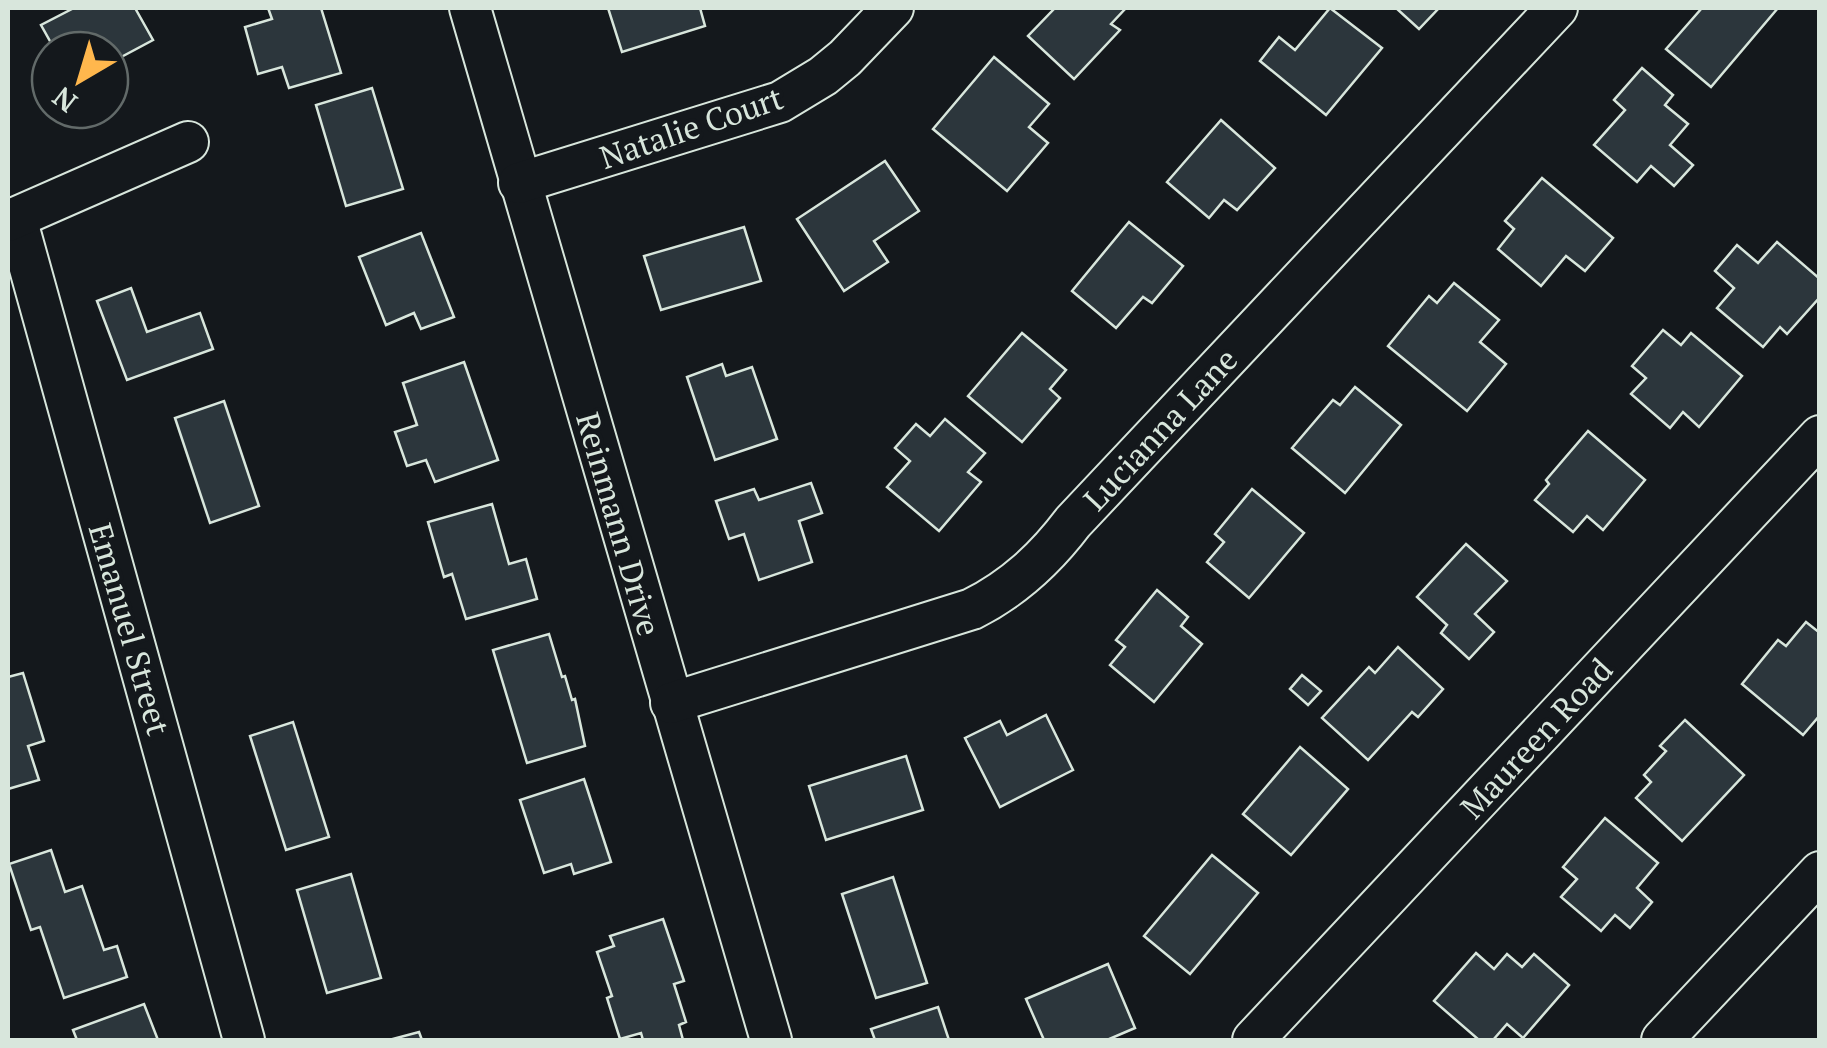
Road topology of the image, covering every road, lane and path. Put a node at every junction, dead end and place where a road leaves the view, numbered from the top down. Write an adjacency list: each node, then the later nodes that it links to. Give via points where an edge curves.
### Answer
1 (470, 8): 5 (street, Reinmann Drive)
2 (893, 8): 5 (street, Natalie Court, via 846,58 780,102)
3 (1556, 8): 8 (street, Lucianna Lane, via 1015,584 972,609)
4 (188, 142): 6 (street)
5 (519, 184): 8 (street, Reinmann Drive)
6 (12, 219): 10 (street, Emanuel Street)
7 (1820, 436): 12 (street, Maureen Road)
8 (671, 703): 11 (street, Reinmann Drive)
9 (1820, 872): 13 (street)
10 (244, 1040)
11 (772, 1040)
12 (1254, 1040)
13 (1662, 1040)

